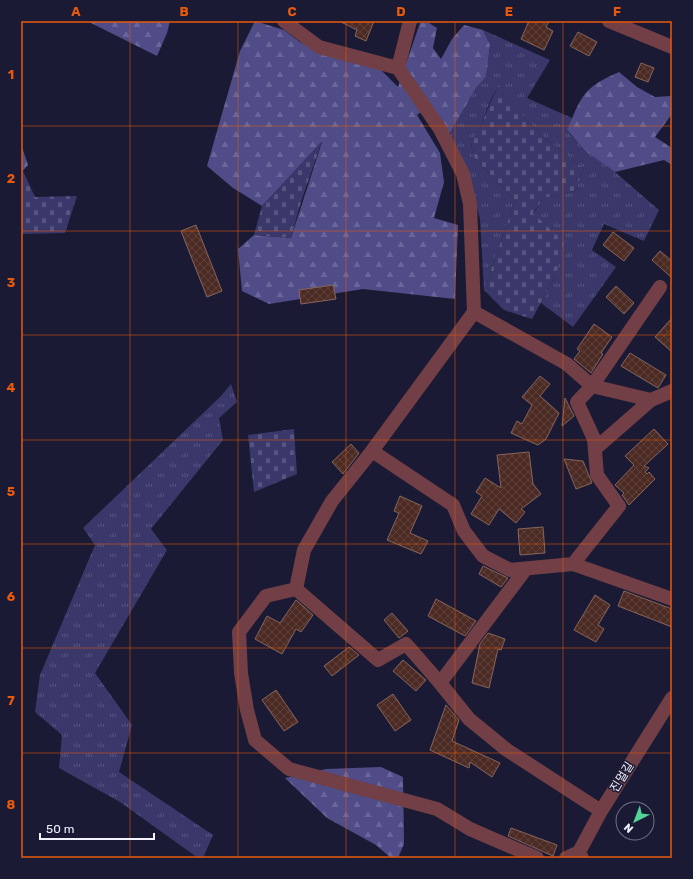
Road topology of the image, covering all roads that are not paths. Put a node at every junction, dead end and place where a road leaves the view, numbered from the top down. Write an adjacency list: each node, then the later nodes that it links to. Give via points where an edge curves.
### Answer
1 (284, 21): 5 (street, via 319,47)
2 (410, 21): 5 (street)
3 (609, 21): 4 (street)
4 (672, 48)
5 (398, 68): 7 (street, via 440,128 463,174 470,204)
6 (660, 287): 8 (street)
7 (474, 312): 8 (street, via 567,364); 12 (street)
8 (592, 386): 10 (street); 11 (street, via 577,402 594,439)
9 (672, 391): 10 (street)
10 (651, 400): 11 (street)
11 (595, 449): 13 (street, via 597,475 619,506)
12 (372, 451): 14 (street, via 453,506 464,531 483,556 510,570); 15 (street, via 328,508 304,550)
13 (573, 564): 14 (street); 16 (street)
14 (525, 570): 17 (street)
15 (296, 589): 17 (street, via 378,660 406,644); 21 (street, via 266,596 239,632 241,673 255,740 289,769 437,809 470,829)
16 (672, 599)
17 (440, 683): 19 (street, via 469,719 496,741)
18 (672, 698): 19 (street, 진멀길)
19 (601, 811): 20 (street, 진멀길)
20 (581, 855): 22 (street)
21 (538, 858)
22 (566, 858)

